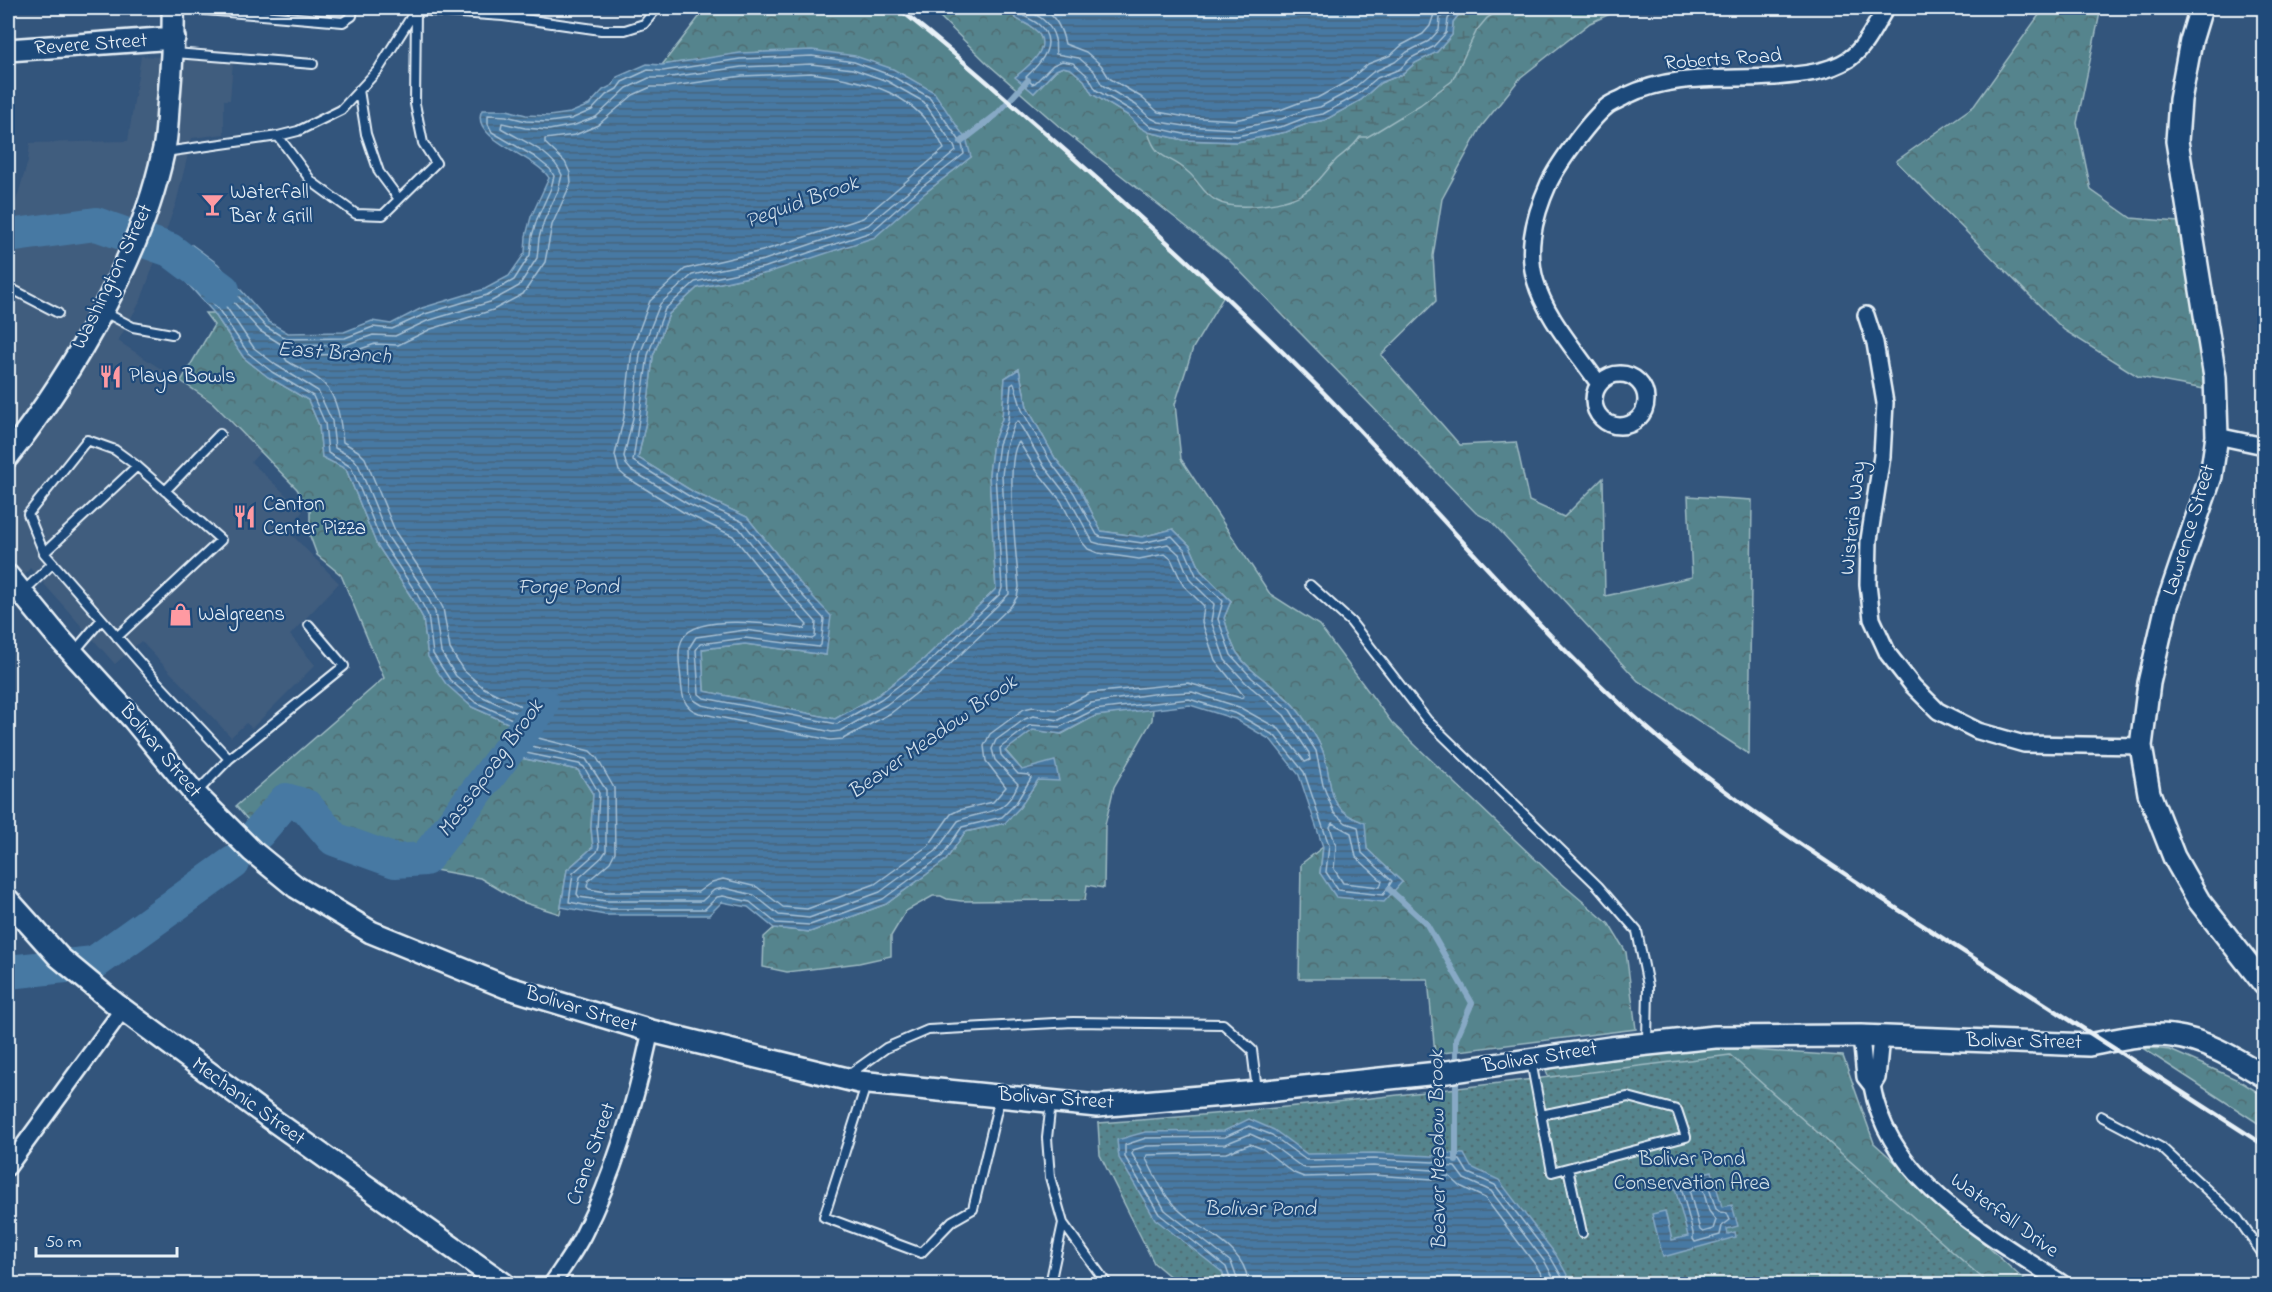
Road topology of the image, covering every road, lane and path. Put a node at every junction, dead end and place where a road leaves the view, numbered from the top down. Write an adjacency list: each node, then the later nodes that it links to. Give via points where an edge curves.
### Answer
1 (173, 8): 8 (street, Washington Street)
2 (182, 8): 3 (lane, via 343,22 352,16)
3 (353, 8)
4 (657, 8): 7 (lane, via 644,24 625,30)
5 (1886, 8): 20 (street, Roberts Road, via 1865,42 1848,59 1809,75 1669,82 1608,106 1589,124 1555,171 1538,208 1530,255 1534,280 1548,312)
6 (2200, 8): 22 (street, Lawrence Street, via 2190,40 2177,141 2215,377)
7 (417, 9): 11 (lane, via 378,70); 14 (lane, via 415,104 423,143 436,163)
8 (173, 45): 9 (street, Revere Street); 10 (lane); 13 (street, Washington Street)
9 (8, 50)
10 (313, 64)
11 (359, 90): 12 (lane, via 341,110); 14 (lane, via 366,134 379,172)
12 (278, 136): 13 (lane); 14 (lane, via 312,182 356,214 382,215)
13 (164, 152): 16 (street, Washington Street, via 144,220)
14 (399, 199)
15 (8, 287): 17 (lane)
16 (101, 310): 19 (lane, via 133,327); 24 (street, Washington Street, via 46,404)
17 (58, 313)
18 (1866, 315): 36 (street, Wisteria Way, via 1885,402 1882,456 1869,540 1868,584 1872,619 1888,654 1938,711 1978,731 2024,744)
19 (172, 334)
20 (1599, 384)
21 (220, 434): 26 (lane)
22 (2217, 436): 23 (street); 36 (street, Lawrence Street, via 2211,476 2167,605 2149,683)
23 (2265, 446)
24 (8, 456)
25 (137, 466): 26 (lane); 27 (lane); 27 (lane, via 115,450 87,440 28,514)
26 (165, 491): 34 (lane, via 221,540)
27 (44, 554): 28 (lane)
28 (53, 563): 31 (lane); 32 (lane)
29 (8, 576): 31 (street, Bolivar Street)
30 (1310, 585): 44 (lane, via 1351,622 1427,720 1598,886 1637,931 1648,986)
31 (22, 594): 35 (street, Bolivar Street)
32 (102, 619): 34 (lane); 35 (lane)
33 (309, 625): 37 (lane, via 344,666)
34 (117, 637): 37 (lane)
35 (73, 653): 38 (street, Bolivar Street, via 135,720)
36 (2141, 746): 40 (street, Lawrence Street, via 2149,793 2174,856 2199,901)
37 (229, 759): 38 (lane)
38 (195, 794): 42 (street, Bolivar Street, via 296,888 371,932 506,987)
39 (8, 900): 41 (street, Mechanic Street, via 59,957)
40 (2265, 984)
41 (123, 1009): 54 (street); 59 (street, Mechanic Street)
42 (651, 1031): 47 (street, Bolivar Street); 60 (street, Crane Street, via 608,1181 584,1234)
43 (1871, 1037): 44 (street, Bolivar Street, via 1715,1037); 46 (street, Bolivar Street, via 2089,1045 2132,1037 2172,1036 2217,1049); 63 (street, Waterfall Drive, via 1865,1077 1872,1086 1886,1134 1907,1163 1946,1204)
44 (1647, 1044): 45 (street, Bolivar Street)
45 (1530, 1060): 49 (street, Bolivar Street); 52 (lane)
46 (2265, 1076)
47 (844, 1078): 48 (street, Bolivar Street); 49 (lane, via 886,1048 928,1030 1073,1022 1200,1023 1223,1024 1252,1050)
48 (867, 1082): 50 (street, Bolivar Street); 50 (lane, via 824,1217 921,1253 952,1221 973,1209)
49 (1257, 1092): 51 (street, Bolivar Street, via 1097,1106)
50 (1001, 1096): 51 (street, Bolivar Street)
51 (1051, 1102): 56 (lane, via 1047,1138 1050,1177)
52 (1541, 1116): 55 (lane, via 1552,1172); 55 (lane, via 1628,1097 1677,1110 1686,1137)
53 (2101, 1116): 58 (lane, via 2162,1148 2238,1219)
54 (8, 1167)
55 (1568, 1168): 57 (lane)
56 (1062, 1223): 61 (lane); 62 (lane)
57 (1582, 1233)
58 (2265, 1256)
59 (504, 1284)
60 (552, 1284)
61 (1050, 1284)
62 (1107, 1284)
63 (2063, 1284)

